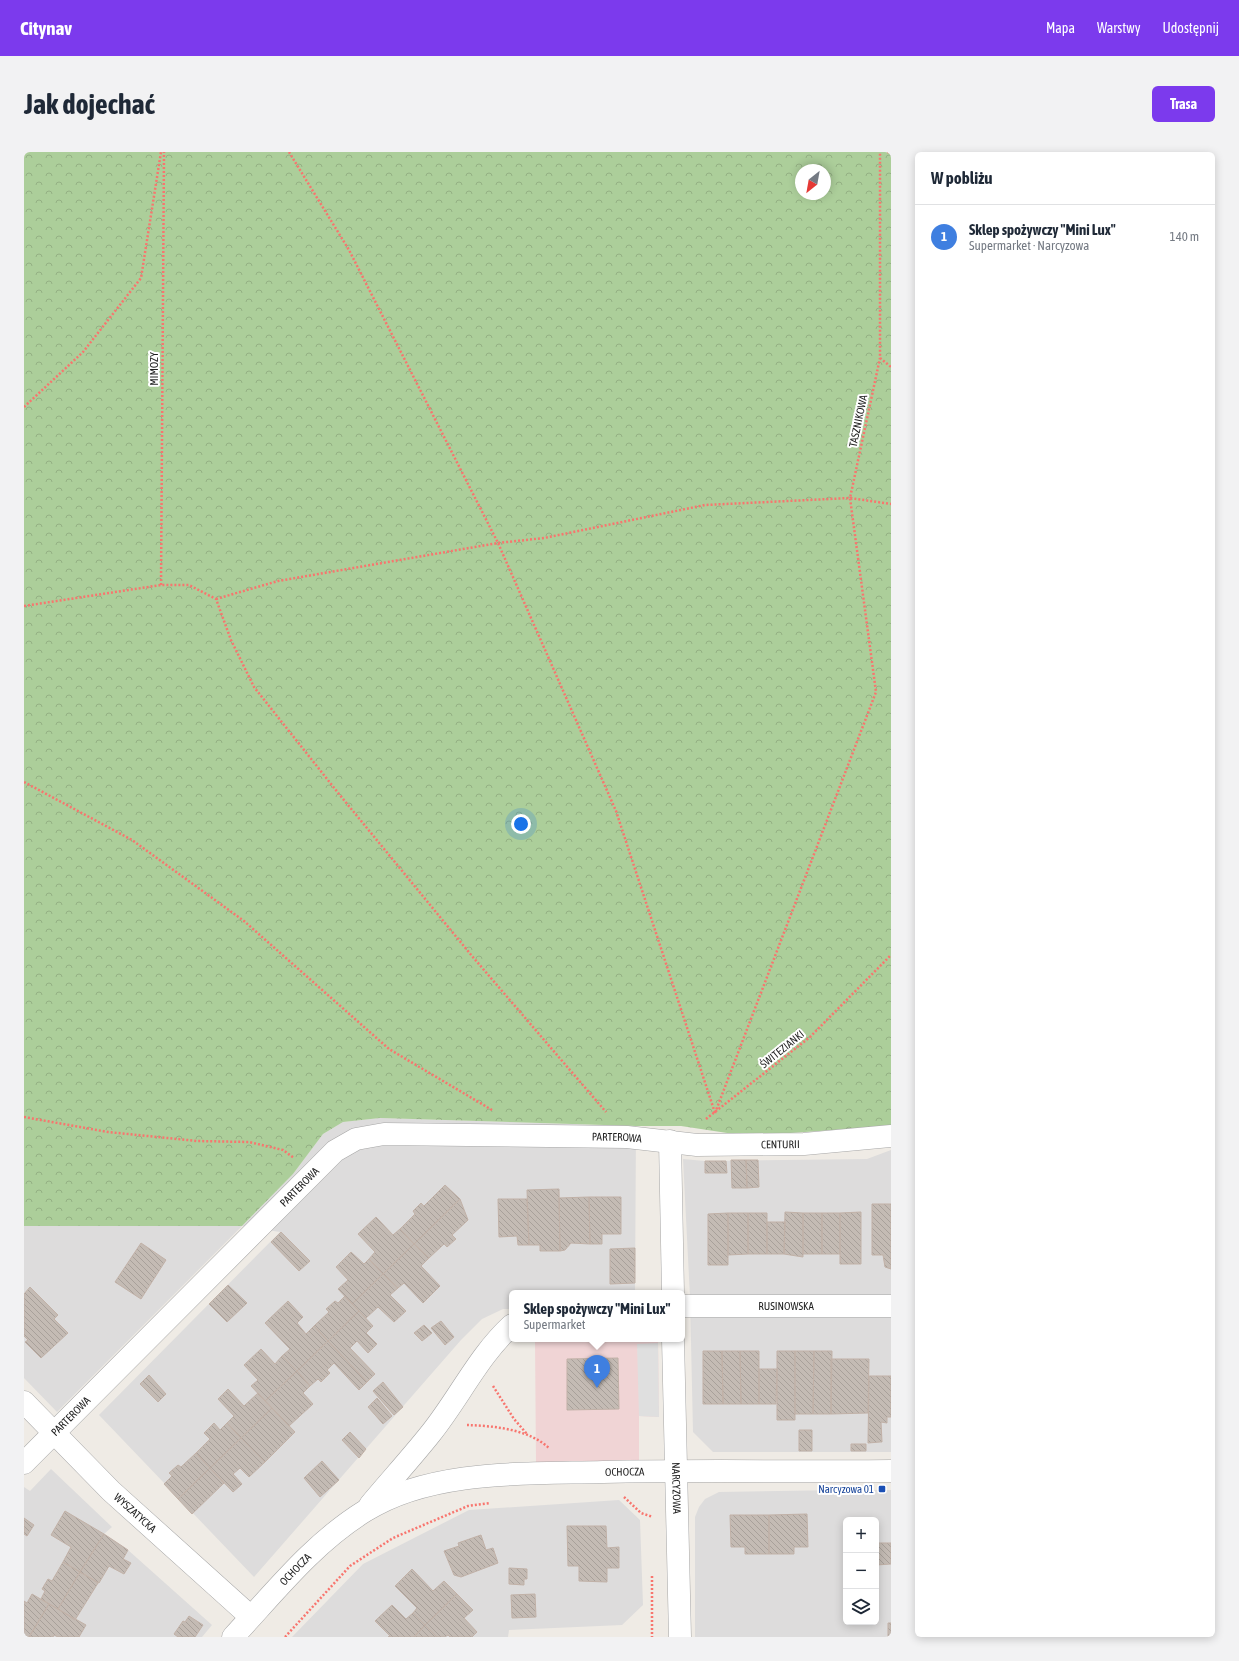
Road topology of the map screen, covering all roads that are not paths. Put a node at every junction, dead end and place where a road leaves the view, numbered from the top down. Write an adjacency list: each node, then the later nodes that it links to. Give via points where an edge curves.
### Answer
1 (891, 1136): 2 (street, CENTURII, via 804,1144 697,1145)
2 (670, 1141): 3 (street); 9 (street, PARTEROWA, via 627,1137 384,1134 356,1139 335,1151)
3 (673, 1290)
4 (685, 1306): 5 (street, RUSINOWSKA)
5 (891, 1306)
6 (509, 1328): 13 (street, OCHOCZA, via 479,1365 431,1433)
7 (674, 1342): 11 (street, NARCYZOWA)
8 (24, 1402): 9 (street, WYSZATYCKA)
9 (55, 1434): 10 (street, PARTEROWA); 14 (street, WYSZATYCKA, via 111,1491)
10 (24, 1463)
11 (676, 1470): 12 (street, OCHOCZA); 13 (street, OCHOCZA, via 495,1475 455,1479 396,1496); 16 (street, NARCYZOWA)
12 (891, 1471)
13 (365, 1510): 14 (street, OCHOCZA, via 335,1533 294,1571)
14 (251, 1617): 15 (street, OCHOCZA)
15 (233, 1637)
16 (680, 1637)

